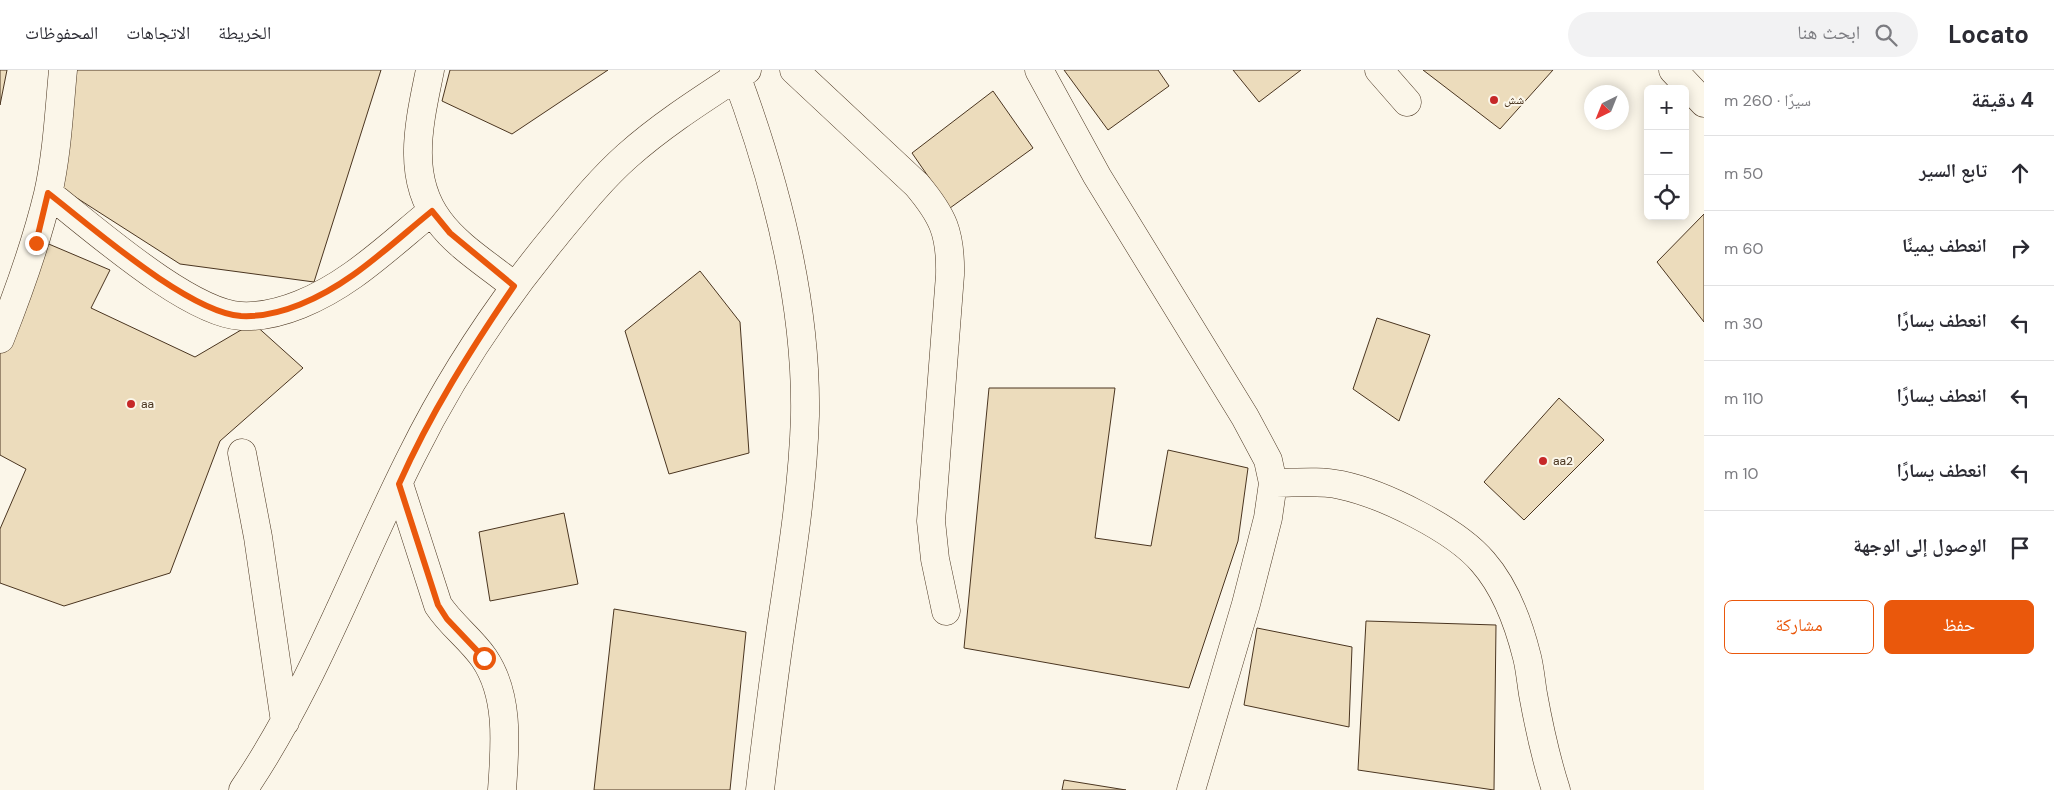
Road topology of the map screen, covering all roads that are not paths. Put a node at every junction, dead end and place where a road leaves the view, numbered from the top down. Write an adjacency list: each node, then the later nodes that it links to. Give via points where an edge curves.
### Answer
1 (63, 70): 10 (street, via 56,149)
2 (430, 70): 11 (street, via 416,152 424,192)
3 (794, 70): 17 (street, via 917,184 934,204 946,230 950,274 931,521)
4 (1039, 70): 15 (street, via 1097,176 1245,417 1268,460)
5 (1379, 70): 8 (street)
6 (1673, 70): 9 (street)
7 (740, 72): 12 (street, via 655,132 626,157 601,181); 21 (street, via 764,153 790,268 802,358 805,413 802,477)
8 (1407, 102)
9 (1704, 103)
10 (48, 193): 11 (street, via 193,300 219,312 241,316 294,306 323,293 352,275); 13 (street, via 36,243)
11 (432, 211): 12 (street, via 450,233)
12 (514, 286): 16 (street, via 436,407)
13 (0, 338)
14 (242, 453): 18 (street, via 258,537)
15 (1273, 483): 22 (street, via 1268,518 1246,604); 23 (street, via 1341,485 1379,497 1441,529 1482,561 1507,601 1528,658 1540,729)
16 (399, 484): 18 (street); 20 (street, via 438,605 484,658 500,694 504,736)
17 (946, 611)
18 (285, 722): 19 (street)
19 (243, 790)
20 (502, 790)
21 (760, 790)
22 (1191, 790)
23 (1556, 790)

